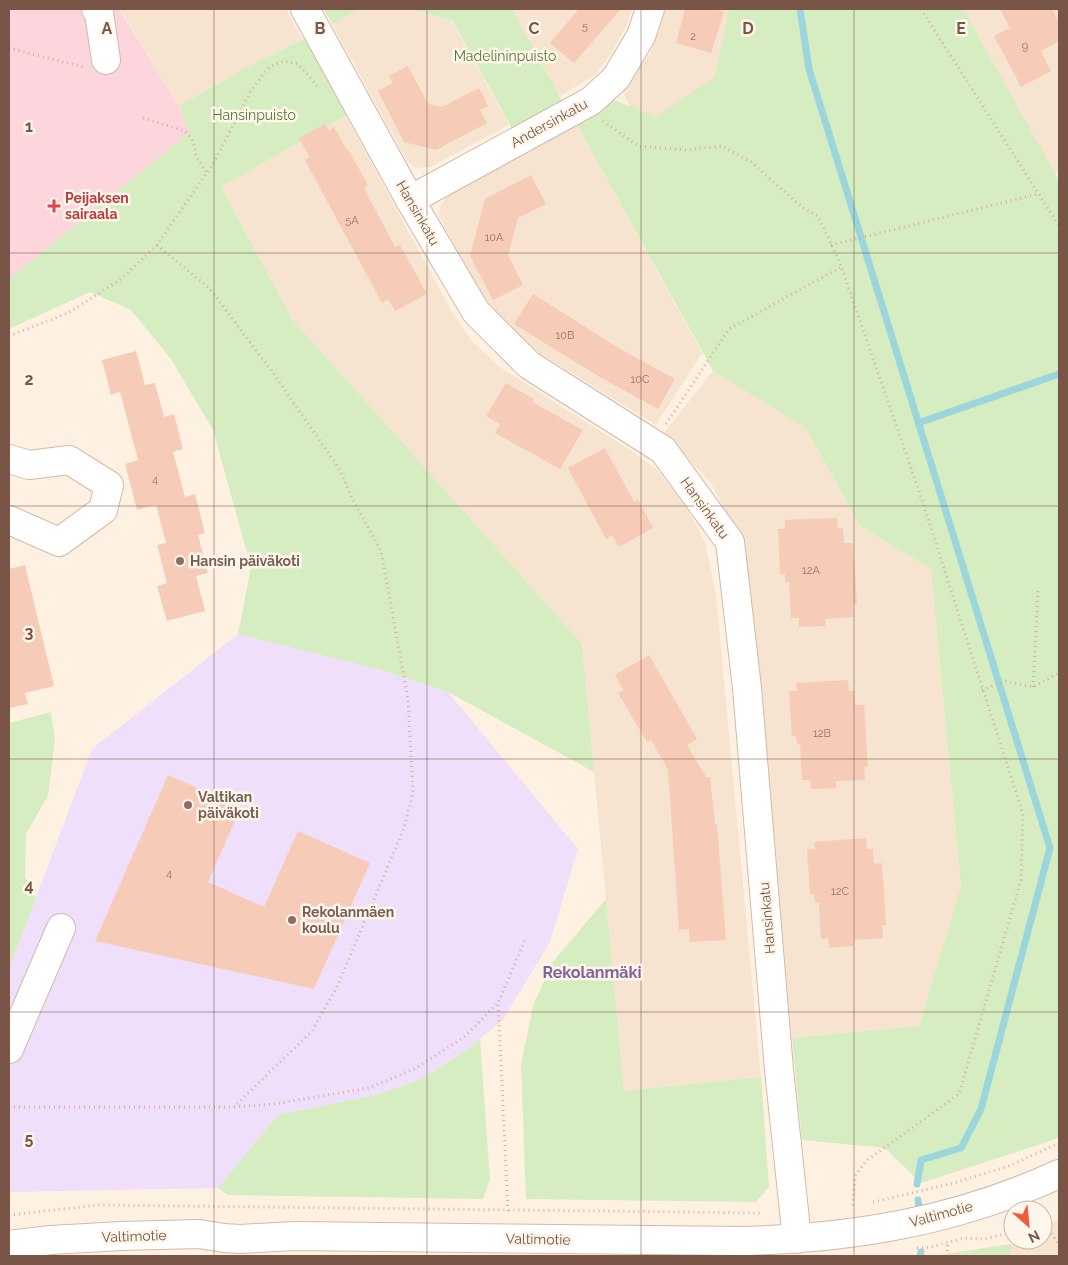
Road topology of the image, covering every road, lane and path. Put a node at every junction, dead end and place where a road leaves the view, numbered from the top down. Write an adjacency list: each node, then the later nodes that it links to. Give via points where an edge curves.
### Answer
1 (96, 9): 6 (street, via 99,13)
2 (305, 9): 12 (street, Hansinkatu)
3 (650, 9): 8 (street, Andersinkatu, via 641,36 616,78)
4 (921, 9): 11 (path)
5 (9, 48): 6 (path)
6 (96, 64)
7 (319, 88): 10 (path, via 298,64 284,61 271,66 252,89)
8 (591, 101): 12 (street, Andersinkatu); 14 (path, via 600,118 638,146 686,150 722,146 751,162 803,208 818,216)
9 (143, 118): 10 (path, via 185,131)
10 (207, 172): 15 (path)
11 (1038, 194): 13 (path); 14 (path)
12 (410, 200): 18 (street, Hansinkatu, via 476,312 529,365)
13 (1059, 226)
14 (831, 245): 16 (path)
15 (157, 246): 17 (path, via 122,279 68,313); 30 (path, via 209,288 340,470 381,551 408,699 413,793 404,828 337,988 312,1031)
16 (841, 268): 18 (path, via 729,329); 24 (path, via 921,497)
17 (9, 336)
18 (653, 444): 38 (street, Hansinkatu, via 663,450 730,542 747,688)
19 (9, 459): 20 (street, via 28,465 69,460 109,485 103,510 59,542)
20 (9, 520)
21 (1038, 591): 23 (path)
22 (1059, 672): 23 (path)
23 (1033, 687): 24 (path, via 1005,681)
24 (982, 690): 35 (path, via 1023,814 1021,880 959,1094 866,1161 855,1176)
25 (61, 928): 28 (street)
26 (525, 940): 27 (path)
27 (498, 1003): 30 (path, via 464,1037 414,1070 368,1088 274,1104); 37 (path)
28 (9, 1050)
29 (9, 1107): 30 (path)
30 (234, 1107)
31 (1059, 1144): 33 (path, via 1009,1166)
32 (1059, 1174): 43 (street, Valtimotie, via 1023,1190 932,1218 874,1230)
33 (870, 1203)
34 (862, 1205): 35 (path)
35 (853, 1206): 36 (path)
36 (845, 1208)
37 (508, 1210): 38 (path); 39 (path, via 99,1205); 42 (path)
38 (794, 1212): 43 (street, Hansinkatu)
39 (9, 1215)
40 (1003, 1234): 41 (path, via 984,1239)
41 (964, 1238)
42 (509, 1239): 43 (street, Valtimotie); 45 (street, Valtimotie, via 294,1236 240,1239 199,1234 50,1240)
43 (797, 1239)
44 (948, 1242): 46 (path)
45 (9, 1245)
46 (947, 1256)

